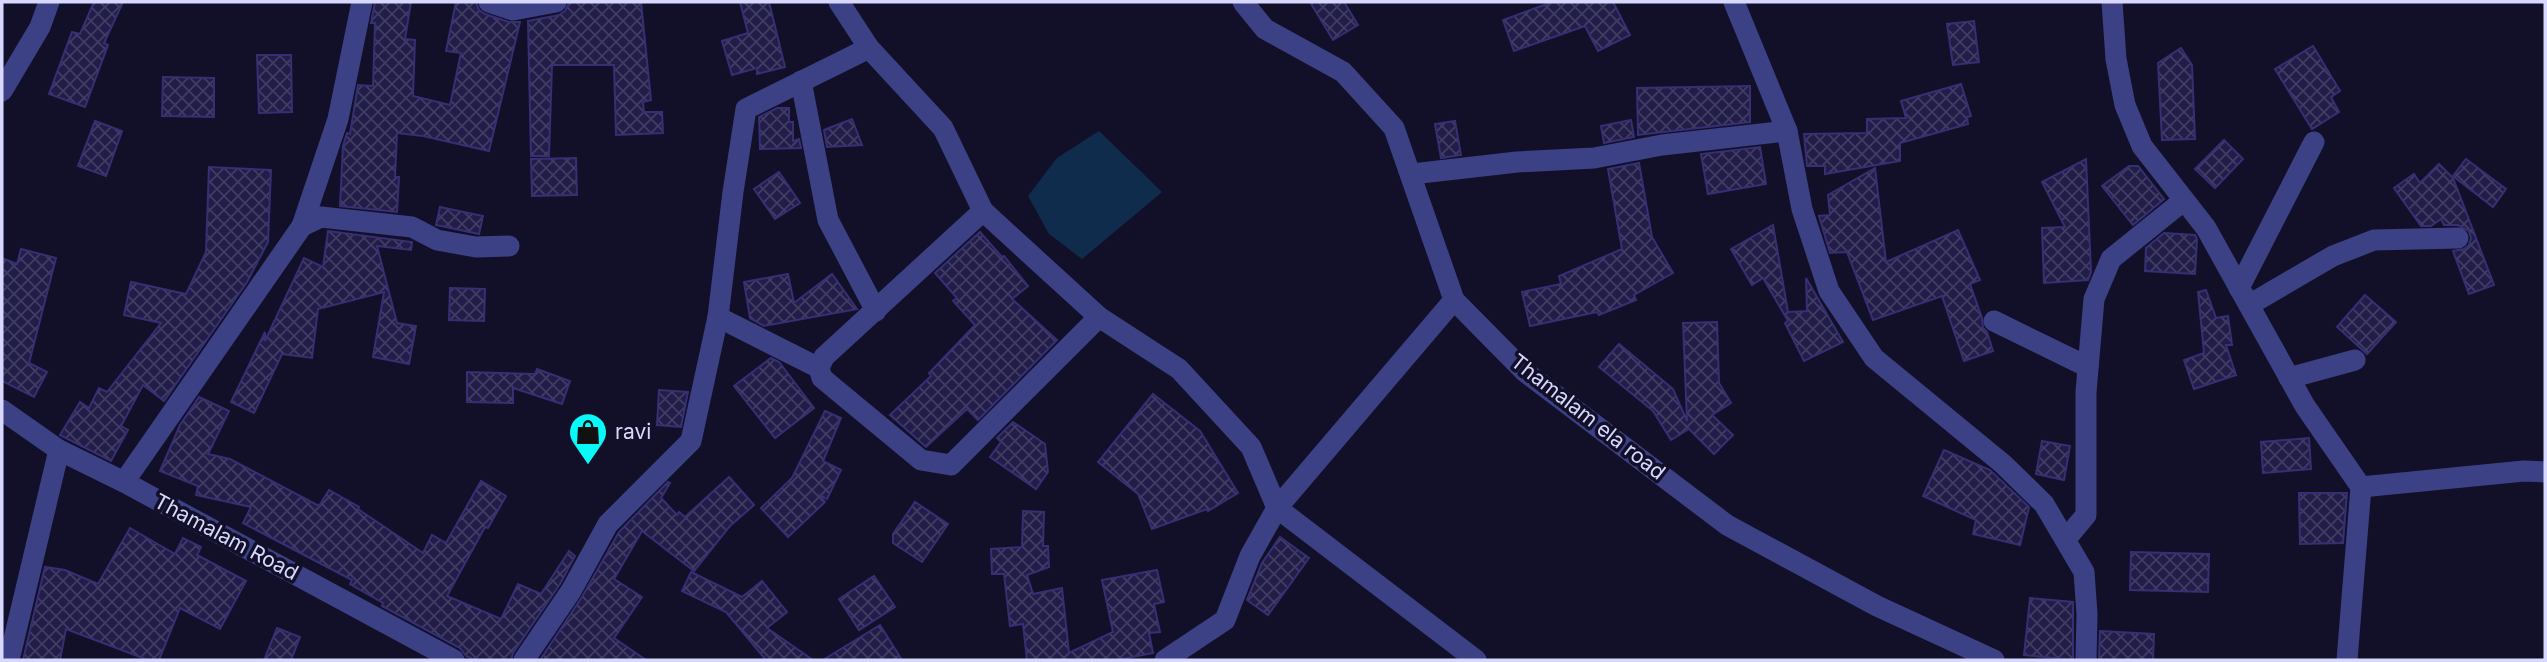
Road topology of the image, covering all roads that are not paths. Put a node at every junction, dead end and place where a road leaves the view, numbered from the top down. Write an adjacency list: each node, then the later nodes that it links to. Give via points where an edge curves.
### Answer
1 (49, 2): 11 (street, via 40,27)
2 (362, 2): 17 (street, via 338,119)
3 (489, 2): 4 (street, via 513,10)
4 (556, 2)
5 (839, 2): 9 (street)
6 (1242, 2): 14 (street, Thamalam ela road, via 1265,29 1343,72 1394,128)
7 (1734, 2): 12 (street)
8 (2112, 2): 15 (street, via 2124,105 2142,146)
9 (869, 48): 10 (street); 16 (street, via 943,128)
10 (801, 81): 22 (street, via 828,220); 23 (street, via 746,109)
11 (2, 91)
12 (1787, 131): 14 (street, via 1594,158); 36 (street, via 1802,209 1829,291 1874,358 2003,464 2044,504)
13 (2314, 142): 20 (street)
14 (1412, 174): 21 (street, Thamalam ela road)
15 (2183, 201): 20 (street, via 2207,228); 27 (street, via 2111,259 2094,299)
16 (983, 211): 22 (street); 24 (street)
17 (302, 226): 19 (street, via 321,217 412,227 438,240 476,247); 33 (street)
18 (2458, 239): 20 (street, via 2374,240)
19 (509, 246)
20 (2244, 297): 29 (street)
21 (1454, 300): 35 (street); 42 (street, Thamalam ela road, via 1524,371 1727,525 1877,606)
22 (876, 311): 28 (street, via 824,357)
23 (718, 317): 28 (street); 39 (street, via 691,441 608,524 571,591)
24 (1099, 317): 28 (street, via 951,465 921,460 822,378); 35 (street, via 1179,369 1251,447)
25 (1994, 321): 27 (street)
26 (2355, 360): 29 (street)
27 (2088, 367): 36 (street, via 2086,516)
28 (819, 368)
29 (2289, 378): 34 (street)
30 (2, 410): 31 (street, Thamalam Road)
31 (59, 450): 33 (street, Thamalam Road); 37 (street)
32 (2545, 472): 34 (street)
33 (124, 482): 38 (street, Thamalam Road)
34 (2361, 487): 44 (street)
35 (1276, 508): 40 (street, via 1250,556 1225,620); 41 (street)
36 (2066, 539): 43 (street, via 2084,572)
37 (9, 660)
38 (454, 660)
39 (524, 660)
40 (1165, 660)
41 (1476, 660)
42 (1994, 660)
43 (2086, 660)
44 (2347, 660)

